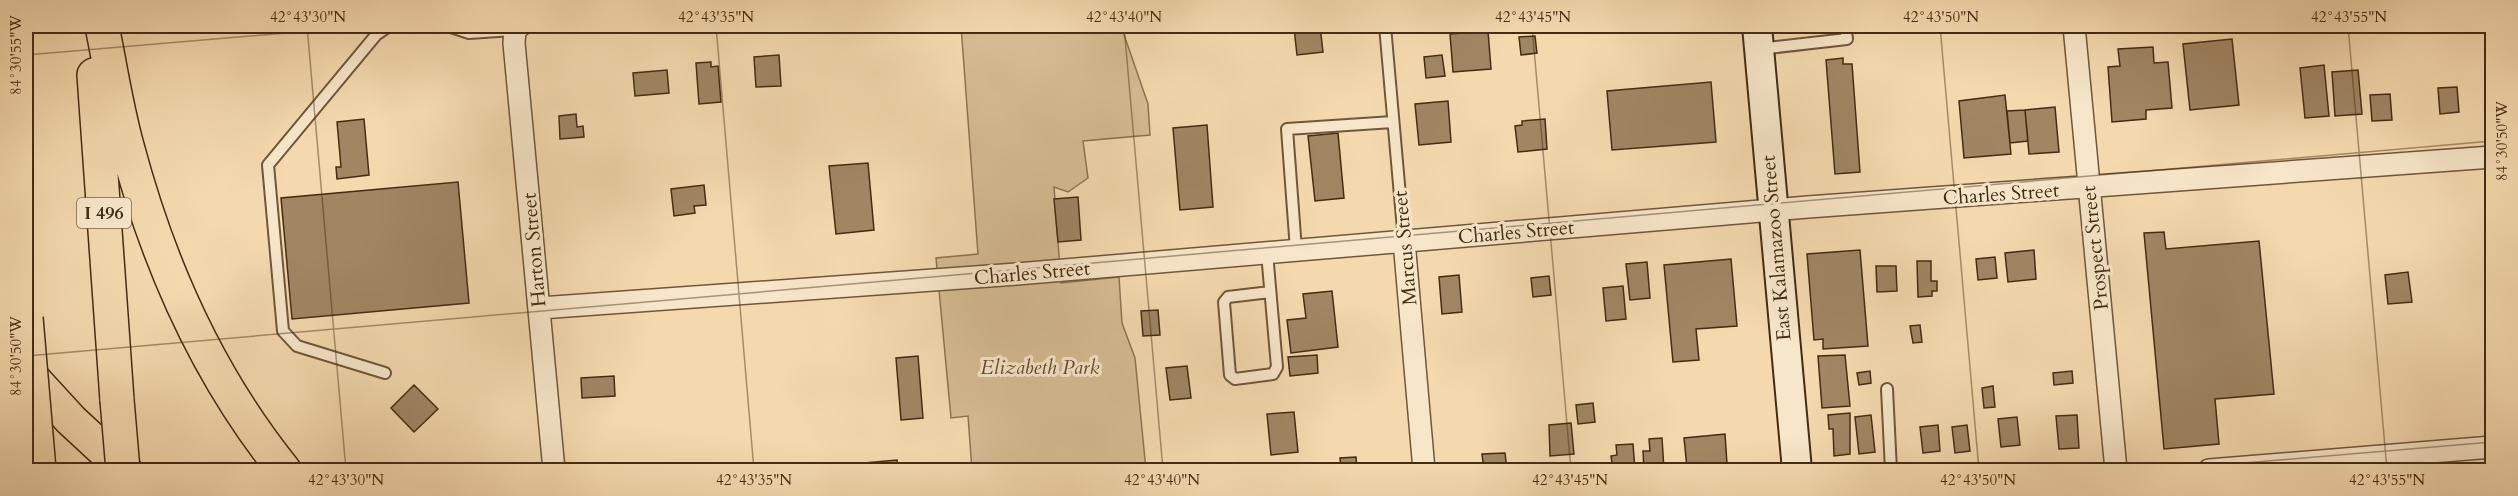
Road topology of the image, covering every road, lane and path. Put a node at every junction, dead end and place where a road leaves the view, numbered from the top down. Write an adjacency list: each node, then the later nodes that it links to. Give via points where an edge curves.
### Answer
1 (91, 26): 26 (highway, I 496, bridge)
2 (102, 26): 27 (highway, via 126,144 155,238 195,332 236,404)
3 (389, 26): 21 (lane, via 376,35 268,165 284,331 297,346)
4 (448, 26): 8 (lane, via 469,33)
5 (1385, 26): 10 (lane, Marcus Street)
6 (1845, 26): 9 (lane, via 1847,39)
7 (2074, 26): 12 (street, Prospect Street)
8 (518, 28): 18 (street, Harton Street)
9 (1758, 37): 13 (street, East Kalamazoo Street)
10 (1393, 122): 14 (lane, Marcus Street); 15 (lane, via 1287,129)
11 (2493, 157): 12 (street, Charles Street)
12 (2089, 188): 13 (street, Charles Street); 32 (street, Prospect Street)
13 (1773, 210): 14 (street, Charles Street); 30 (street, East Kalamazoo Street)
14 (1404, 242): 15 (street, Charles Street); 29 (street, Marcus Street)
15 (1296, 250): 16 (street, Charles Street)
16 (1267, 253): 17 (lane); 18 (street, Charles Street)
17 (1270, 292): 17 (lane, via 1276,367 1273,374 1235,379 1230,375 1224,302 1228,297)
18 (540, 308): 28 (street, Harton Street)
19 (26, 318): 25 (highway, bridge)
20 (26, 371): 26 (highway)
21 (385, 374)
22 (1887, 388): 31 (lane)
23 (2493, 447): 24 (street)
24 (2312, 466): 33 (street)
25 (39, 471)
26 (124, 471)
27 (284, 471)
28 (554, 471)
29 (1424, 471)
30 (1797, 471)
31 (1891, 471)
32 (2116, 471)
33 (2209, 471)

